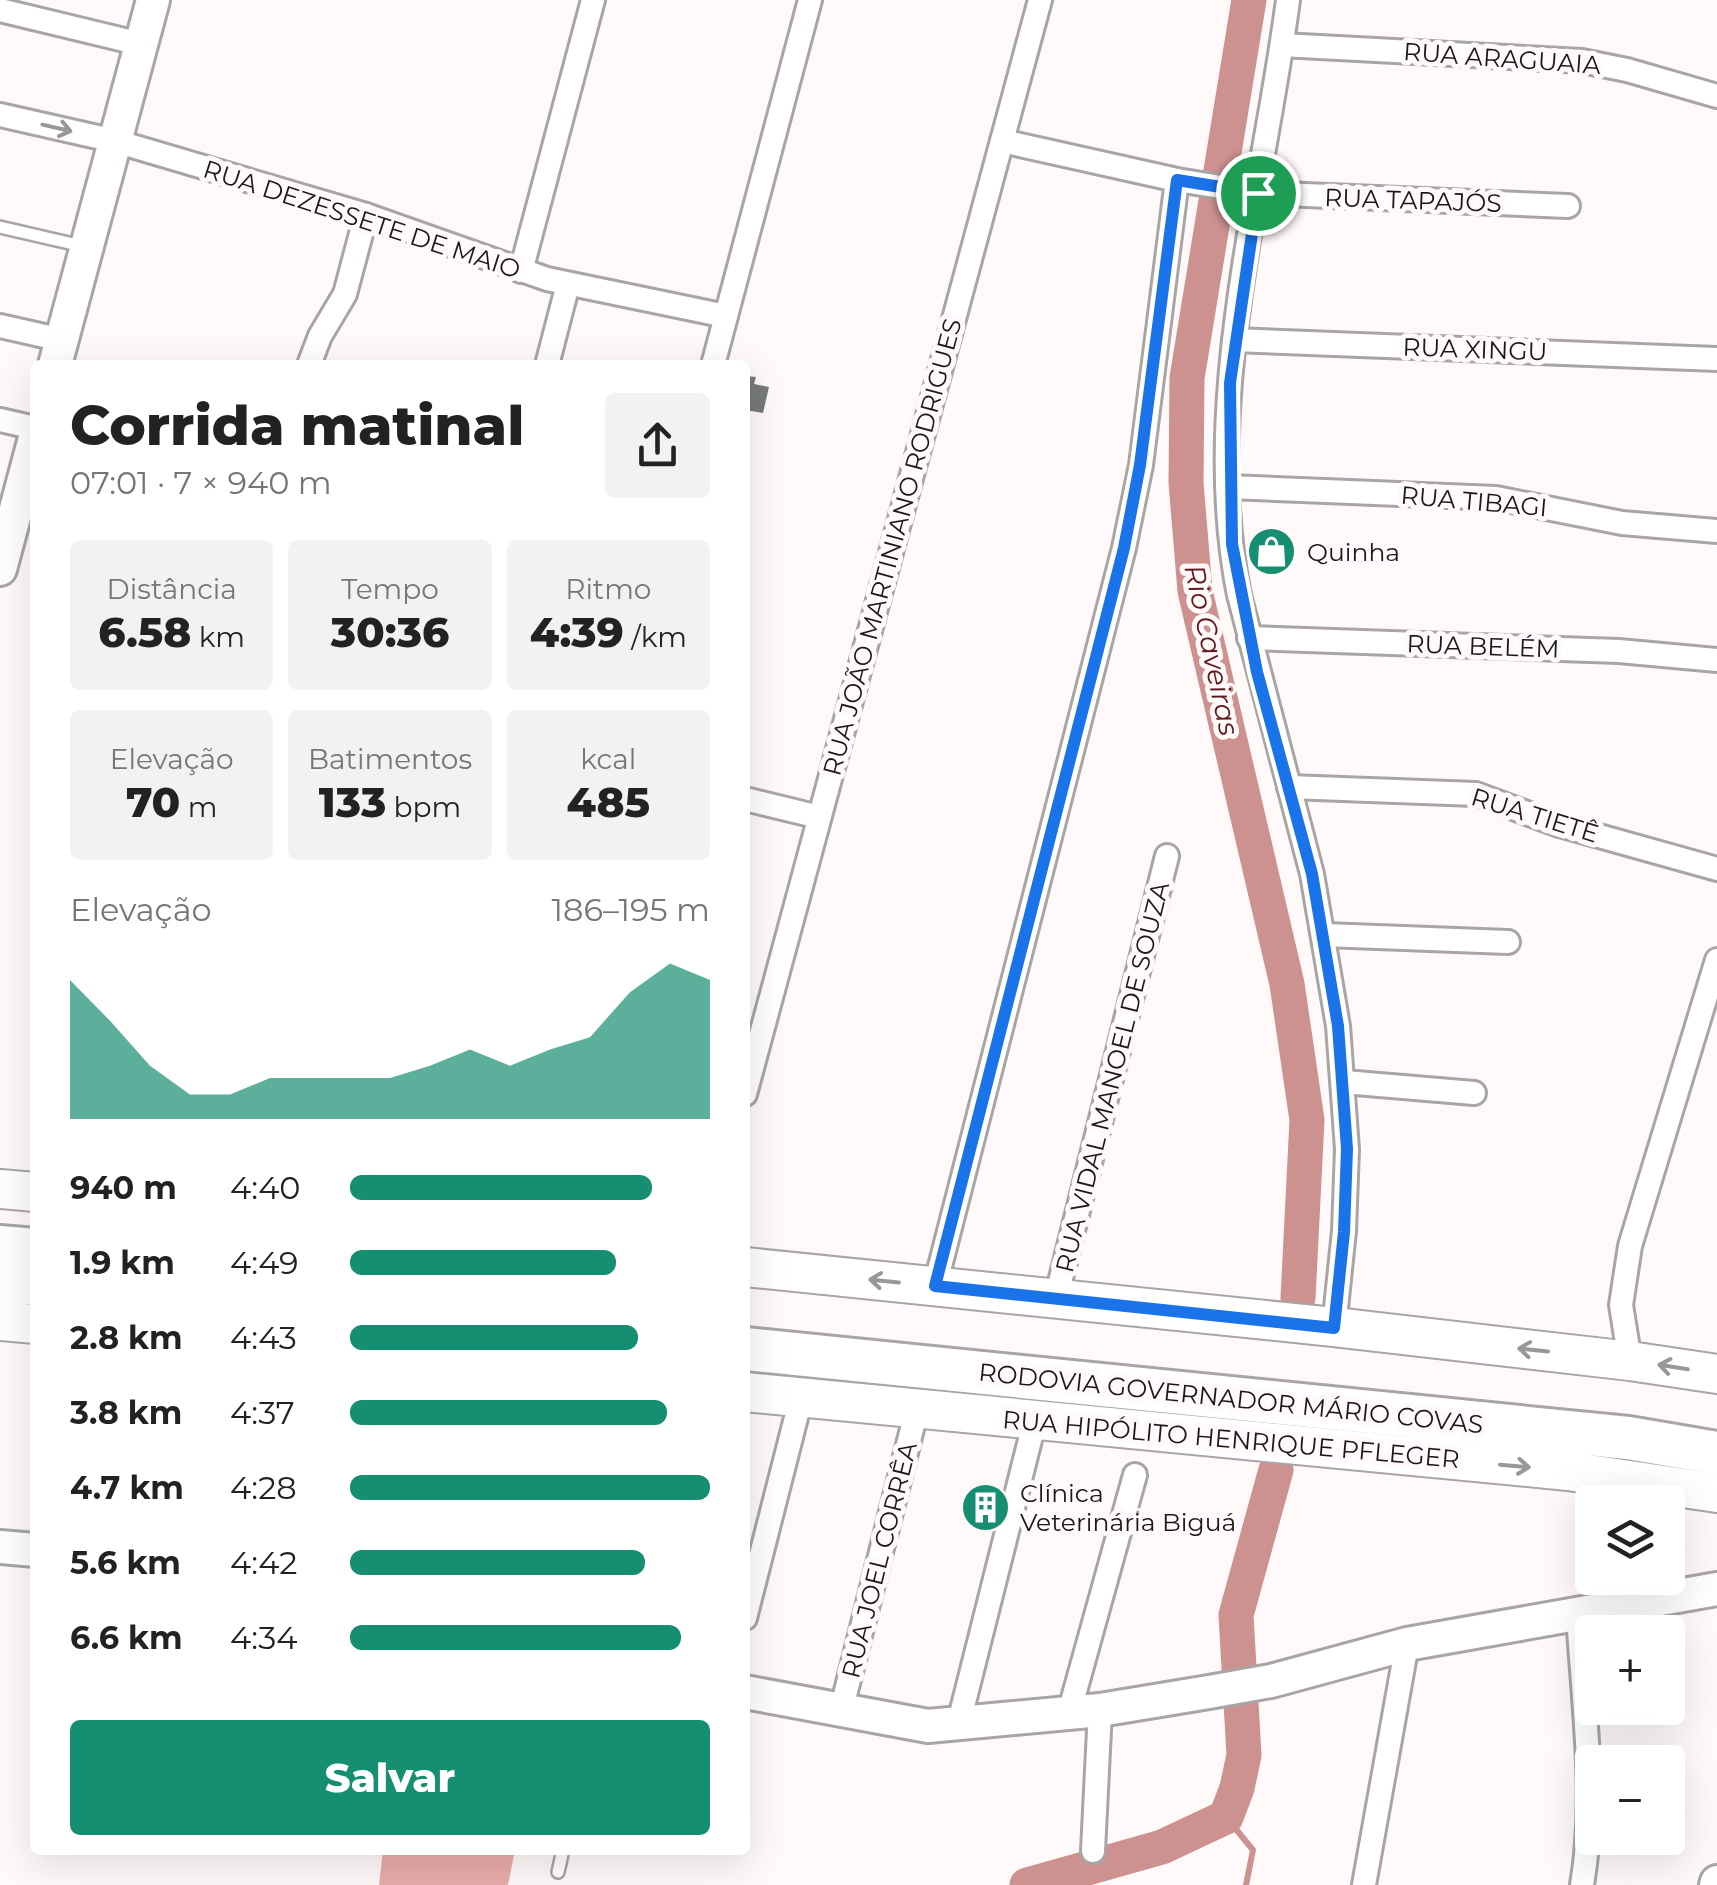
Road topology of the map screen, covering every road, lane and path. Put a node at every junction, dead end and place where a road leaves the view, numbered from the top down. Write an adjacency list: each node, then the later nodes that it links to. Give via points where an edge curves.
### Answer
1 (153, 0): 7 (main road)
2 (592, 0): 19 (street)
3 (810, 0): 21 (street)
4 (1040, 0): 12 (street, RUA JOÃO MARTINIANO RODRIGUES)
5 (1288, 0): 8 (street)
6 (0, 10): 7 (street)
7 (141, 44): 11 (main road)
8 (1282, 45): 9 (street, RUA ARAGUAIA, via 1570,60); 14 (street)
9 (1717, 96)
10 (0, 115): 11 (street, RUA DEZESSETE DE MAIO, one-way to 11)
11 (115, 141): 16 (street, RUA DEZESSETE DE MAIO); 18 (main road)
12 (1002, 141): 13 (street, RUA TAPAJÓS); 40 (street, RUA JOÃO MARTINIANO RODRIGUES)
13 (1182, 181): 14 (street, RUA TAPAJÓS); 58 (street, via 1124,548)
14 (1246, 191): 15 (street, RUA TAPAJÓS); 23 (street)
15 (1568, 206)
16 (366, 215): 19 (street, RUA DEZESSETE DE MAIO); 26 (street, via 345,294)
17 (0, 227): 18 (lane)
18 (86, 247): 24 (main road)
19 (521, 271): 20 (street, RUA DEZESSETE DE MAIO)
20 (568, 284): 21 (street, RUA DEZESSETE DE MAIO); 27 (street)
21 (726, 316): 28 (street)
22 (0, 326): 24 (street)
23 (1234, 340): 25 (street, RUA XINGU); 32 (street)
24 (58, 352)
25 (1717, 359)
26 (311, 360)
27 (548, 360)
28 (714, 360)
29 (0, 420): 30 (street)
30 (30, 427)
31 (30, 453): 33 (main road)
32 (1230, 487): 34 (street, RUA TIBAGI, via 1496,498 1622,523); 36 (street, via 1234,567)
33 (6, 525): 35 (main road)
34 (1717, 531)
35 (0, 569)
36 (1249, 638): 37 (street, RUA BELÉM); 38 (street)
37 (1717, 660)
38 (1288, 787): 42 (street, RUA TIETÊ, via 1476,794 1556,824); 43 (street)
39 (750, 800): 40 (street)
40 (819, 818): 46 (street, RUA JOÃO MARTINIANO RODRIGUES)
41 (1167, 856): 59 (street, RUA VIDAL MANOEL DE SOUZA)
42 (1717, 868)
43 (1325, 935): 44 (street); 47 (street)
44 (1508, 942)
45 (1717, 960): 65 (street, via 1627,1258 1621,1305)
46 (750, 1075)
47 (1344, 1082): 48 (street); 63 (street, via 1346,1183)
48 (1474, 1093)
49 (0, 1189): 50 (main road)
50 (30, 1192)
51 (0, 1247): 52 (highway)
52 (30, 1250)
53 (750, 1268): 58 (main road, one-way to 53)
54 (0, 1274): 55 (highway)
55 (30, 1279)
56 (30, 1280): 57 (highway)
57 (0, 1282)
58 (935, 1286): 59 (main road)
59 (1056, 1298): 63 (main road)
60 (0, 1321): 62 (main road)
61 (750, 1323): 71 (highway, RODOVIA GOVERNADOR MÁRIO COVAS)
62 (30, 1324)
63 (1334, 1328): 65 (main road, one-way to 63)
64 (750, 1350): 72 (highway, RODOVIA GOVERNADOR MÁRIO COVAS)
65 (1630, 1360): 66 (main road, one-way to 65)
66 (1717, 1374)
67 (750, 1393): 68 (main road, RUA HIPÓLITO HENRIQUE PFLEGER)
68 (801, 1398): 69 (main road, RUA HIPÓLITO HENRIQUE PFLEGER); 78 (street)
69 (917, 1409): 70 (main road, RUA HIPÓLITO HENRIQUE PFLEGER); 82 (street, RUA JOEL CORRÊA)
70 (1034, 1420): 74 (main road, RUA HIPÓLITO HENRIQUE PFLEGER, one-way to 74, via 1568,1471); 84 (street)
71 (1717, 1424)
72 (1717, 1452)
73 (1135, 1475): 83 (street)
74 (1717, 1493)
75 (0, 1547): 76 (main road)
76 (30, 1550)
77 (1717, 1589): 79 (main road)
78 (750, 1598)
79 (1578, 1614): 80 (main road); 89 (street, via 1587,1790)
80 (1408, 1644): 83 (main road, via 1272,1680); 88 (street)
81 (750, 1693): 82 (main road)
82 (841, 1711): 84 (main road)
83 (1085, 1712): 84 (main road); 85 (street)
84 (958, 1726)
85 (1093, 1851)
86 (563, 1855): 87 (lane)
87 (558, 1872)
88 (1364, 1885)
89 (1582, 1885)

